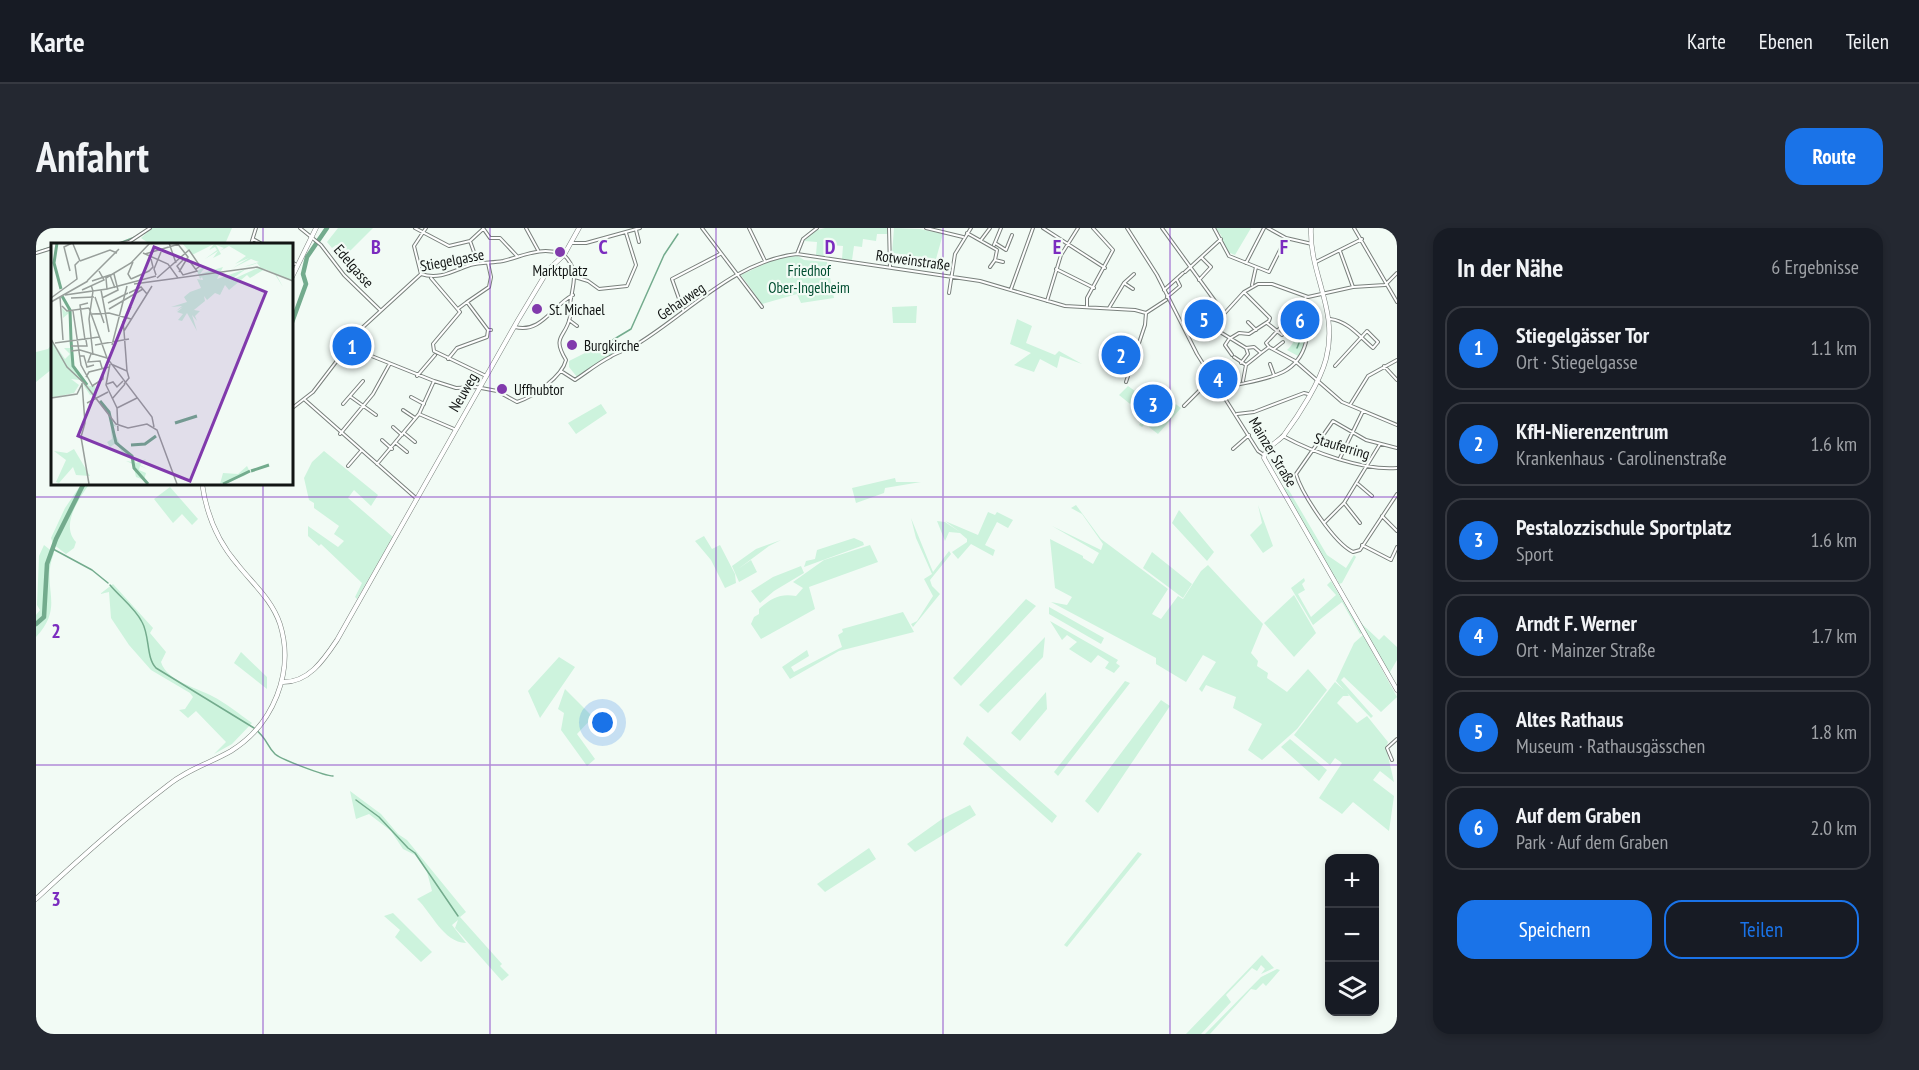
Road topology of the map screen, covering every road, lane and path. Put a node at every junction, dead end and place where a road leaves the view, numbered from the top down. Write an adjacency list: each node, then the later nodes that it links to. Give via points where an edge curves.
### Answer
1 (150, 228): 43 (street)
2 (256, 228): 37 (street)
3 (300, 228): 34 (street, Edelgasse)
4 (316, 228): 34 (main road)
5 (415, 228): 31 (street)
6 (426, 228): 31 (street)
7 (483, 228): 41 (street); 57 (street, via 490,238 500,238)
8 (526, 228): 51 (street)
9 (579, 228): 46 (main road)
10 (640, 228): 29 (street)
11 (702, 228): 54 (street)
12 (749, 228): 60 (street)
13 (817, 228): 55 (street, via 803,239)
14 (889, 228): 69 (street)
15 (926, 228): 35 (street)
16 (971, 228): 32 (street)
17 (990, 228): 40 (street)
18 (1001, 228): 49 (street)
19 (1033, 228): 89 (street)
20 (1042, 228): 47 (street)
21 (1078, 228): 47 (street)
22 (1093, 228): 71 (street, via 1113,250)
23 (1127, 228): 91 (street, Mainzer Straße)
24 (1162, 228): 67 (street)
25 (1214, 228): 38 (street)
26 (1266, 228): 36 (street); 65 (street)
27 (1311, 228): 48 (main road)
28 (1354, 228): 39 (street)
29 (635, 229): 30 (street); 42 (street)
30 (626, 232): 46 (street, via 586,243); 80 (street, via 636,265 627,286 599,289)
31 (421, 233): 41 (street, via 449,246); 73 (street, via 414,246)
32 (967, 233): 35 (street); 40 (street)
33 (1012, 235): 49 (street, via 1006,250)
34 (314, 237): 77 (main road); 107 (street, Edelgasse)
35 (963, 237): 76 (street)
36 (1286, 238): 48 (street); 68 (street, via 1269,272)
37 (253, 239): 44 (street); 45 (street)
38 (1221, 239): 58 (street); 65 (street, via 1229,255)
39 (1362, 239): 52 (street); 85 (street)
40 (980, 240): 49 (street)
41 (470, 242): 63 (street)
42 (639, 242)
43 (124, 243)
44 (251, 243)
45 (260, 243)
46 (570, 243): 56 (main road)
47 (1067, 243): 70 (street); 71 (street)
48 (1312, 244): 62 (main road)
49 (994, 245): 59 (street)
50 (51, 248): 53 (street)
51 (538, 250): 56 (street, Stiegelgasse); 57 (street, Stiegelgasse)
52 (1340, 251): 62 (street); 87 (street)
53 (36, 254)
54 (721, 254): 75 (street); 108 (street, via 672,279)
55 (797, 254): 60 (street, Rotweinstraße); 69 (street, Rotweinstraße)
56 (564, 255): 79 (street); 116 (main road, Neuweg, via 548,270)
57 (517, 256): 64 (street, Stiegelgasse)
58 (1201, 256): 67 (street); 82 (street, via 1210,267)
59 (995, 260): 61 (street); 66 (street)
60 (765, 261): 75 (street, Rotweinstraße)
61 (1003, 262)
62 (1316, 262): 94 (main road)
63 (478, 263): 64 (street, Stiegelgasse); 78 (street, Stiegelgasse)
64 (488, 263): 99 (street, via 489,287)
65 (1246, 263): 68 (street)
66 (990, 267)
67 (1190, 267): 81 (street); 82 (street)
68 (1257, 267): 86 (street)
69 (890, 268): 76 (street, Rotweinstraße)
70 (1056, 268): 88 (street); 98 (street)
71 (1105, 268): 88 (street)
72 (1397, 273): 85 (street)
73 (421, 274): 78 (street, Stiegelgasse); 107 (street, Stiegelgasse)
74 (1134, 274): 83 (street)
75 (737, 276): 102 (street); 108 (street, Gehauweg)
76 (950, 276): 89 (street, Rotweinstraße); 93 (street)
77 (292, 277)
78 (430, 277): 105 (street)
79 (575, 277): 80 (street); 84 (street)
80 (582, 279): 84 (street)
81 (1176, 279): 91 (street); 96 (street, via 1180,286)
82 (1199, 280): 103 (street)
83 (1124, 283): 90 (street); 106 (street)
84 (575, 285): 95 (street)
85 (1385, 285): 87 (street); 100 (street)
86 (1251, 286): 92 (street); 97 (street, via 1272,284)
87 (1353, 287): 94 (street)
88 (1094, 288): 101 (street)
89 (1011, 289): 98 (street, Rotweinstraße)
90 (1133, 289)
91 (1164, 290): 96 (street, Mainzer Straße)
92 (1244, 292): 109 (street); 114 (street, via 1270,318)
93 (949, 293)
94 (1325, 294): 97 (street); 111 (main road)
95 (573, 295): 112 (street); 116 (street, via 540,324)
96 (1168, 297): 110 (street); 118 (street, Mainzer Straße)
97 (1306, 297): 104 (street)
98 (1047, 301): 101 (street, Rotweinstraße)
99 (467, 302): 105 (street); 133 (street, via 490,330 488,337 457,348)
100 (1397, 302)
101 (1087, 306): 106 (street, Rotweinstraße)
102 (762, 307)
103 (1219, 307): 109 (street); 118 (street)
104 (1300, 307): 120 (street); 136 (street, via 1308,335 1305,348)
105 (458, 308): 131 (street, via 458,315 433,344)
106 (1109, 308): 110 (street, Rotweinstraße)
107 (380, 310): 126 (street, Stiegelgasse)
108 (683, 310): 143 (street, Gehauweg, via 638,344 610,356 575,380)
109 (1223, 312): 117 (street)
110 (1146, 314): 152 (street)
111 (1330, 319): 123 (street, via 1348,326); 151 (main road, via 1326,357)
112 (569, 320): 115 (street); 143 (street, via 558,338 566,360)
113 (1248, 322): 119 (street)
114 (1267, 323): 119 (street); 120 (street)
115 (577, 326)
116 (514, 327): 146 (main road, Neuweg)
117 (1212, 327): 121 (street); 124 (street)
118 (1185, 328): 121 (street, Mainzer Straße)
119 (1256, 330): 124 (street)
120 (1276, 330): 122 (street); 127 (street, via 1266,343)
121 (1188, 334): 147 (street, Mainzer Straße)
122 (1282, 335)
123 (1360, 338): 123 (street, via 1373,348 1378,342 1367,331); 141 (street)
124 (1229, 339): 128 (street); 137 (street, via 1225,345)
125 (1283, 342): 129 (street)
126 (349, 347): 139 (street); 161 (street, Stiegelgasse)
127 (1269, 347): 129 (street); 130 (street)
128 (1246, 348): 130 (street, via 1254,347); 132 (street)
129 (1274, 349): 136 (street)
130 (1261, 353): 135 (street)
131 (435, 354): 133 (street); 145 (street)
132 (1248, 354): 135 (street); 137 (street)
133 (448, 359): 146 (street)
134 (1397, 360): 142 (street)
135 (1254, 361): 140 (street)
136 (1295, 361): 144 (street, via 1287,370); 151 (street)
137 (1241, 363): 140 (street)
138 (1270, 364): 144 (street)
139 (389, 365): 145 (street); 166 (street)
140 (1246, 365): 153 (street)
141 (1335, 366)
142 (1384, 366): 148 (street); 164 (street, via 1368,376)
143 (561, 371): 154 (street, via 517,402 497,391)
144 (1274, 375): 153 (street)
145 (417, 376): 150 (street)
146 (486, 376): 154 (main road, Neuweg)
147 (1213, 378): 156 (street, Mainzer Straße); 165 (street)
148 (1397, 380)
149 (363, 381): 159 (street)
150 (434, 381): 155 (street); 163 (street)
151 (1318, 381): 158 (main road); 164 (street)
152 (1126, 382)
153 (1243, 382): 156 (street)
154 (480, 388): 155 (street); 157 (main road, Neuweg)
155 (467, 389): 157 (street)
156 (1220, 389): 171 (street, Mainzer Straße)
157 (477, 393): 176 (main road, Neuweg)
158 (1308, 394): 171 (street); 181 (main road)
159 (351, 397): 162 (street); 166 (street)
160 (411, 397): 163 (street)
161 (305, 400): 167 (street, Stiegelgasse); 178 (street)
162 (343, 404)
163 (424, 405): 170 (street)
164 (1350, 405): 169 (street)
165 (1184, 406)
166 (363, 407): 172 (street); 178 (street)
167 (292, 408)
168 (403, 410): 173 (street)
169 (1363, 411): 174 (street); 177 (street)
170 (419, 414): 173 (street); 176 (street)
171 (1237, 414): 180 (street, Mainzer Straße)
172 (376, 416)
173 (415, 418): 179 (street)
174 (1397, 425)
175 (393, 427): 179 (street)
176 (455, 430): 202 (main road, Neuweg)
177 (1352, 433): 185 (street); 189 (street, via 1333,421); 193 (street)
178 (340, 434): 190 (street)
179 (403, 434): 183 (street); 184 (street)
180 (1249, 435): 188 (street); 192 (street, Mainzer Straße)
181 (1283, 436): 189 (street, Stauferring); 192 (main road)
182 (382, 441): 187 (street)
183 (415, 442)
184 (396, 443): 187 (street); 191 (street)
185 (1380, 444): 186 (street); 196 (street)
186 (1397, 448)
187 (392, 449): 194 (street)
188 (1233, 449)
189 (1312, 449): 193 (street, Stauferring); 205 (street, via 1296,477)
190 (361, 452): 194 (street); 195 (street)
191 (407, 452)
192 (1264, 455): 211 (main road, Mainzer Straße)
193 (1340, 458): 196 (street, Stauferring)
194 (377, 464): 202 (street)
195 (348, 466)
196 (1366, 466): 197 (street, Stauferring); 199 (street)
197 (1397, 468)
198 (202, 484): 210 (main road, via 219,537 278,619 285,650)
199 (1358, 484): 201 (street); 203 (street)
200 (1397, 494): 204 (street)
201 (1372, 496)
202 (417, 499): 210 (main road, Neuweg, via 330,650 301,679)
203 (1344, 503): 205 (street); 206 (street)
204 (1381, 516): 207 (street); 208 (street)
205 (1324, 522): 208 (street, via 1341,545 1356,553)
206 (1360, 523)
207 (1397, 531)
208 (1362, 545): 209 (street, via 1390,560)
209 (1397, 548)
210 (282, 680): 214 (main road, via 270,711 252,734 165,787)
211 (1397, 690)
212 (1397, 739): 213 (street, via 1387,748)
213 (1392, 760)
214 (36, 899)

